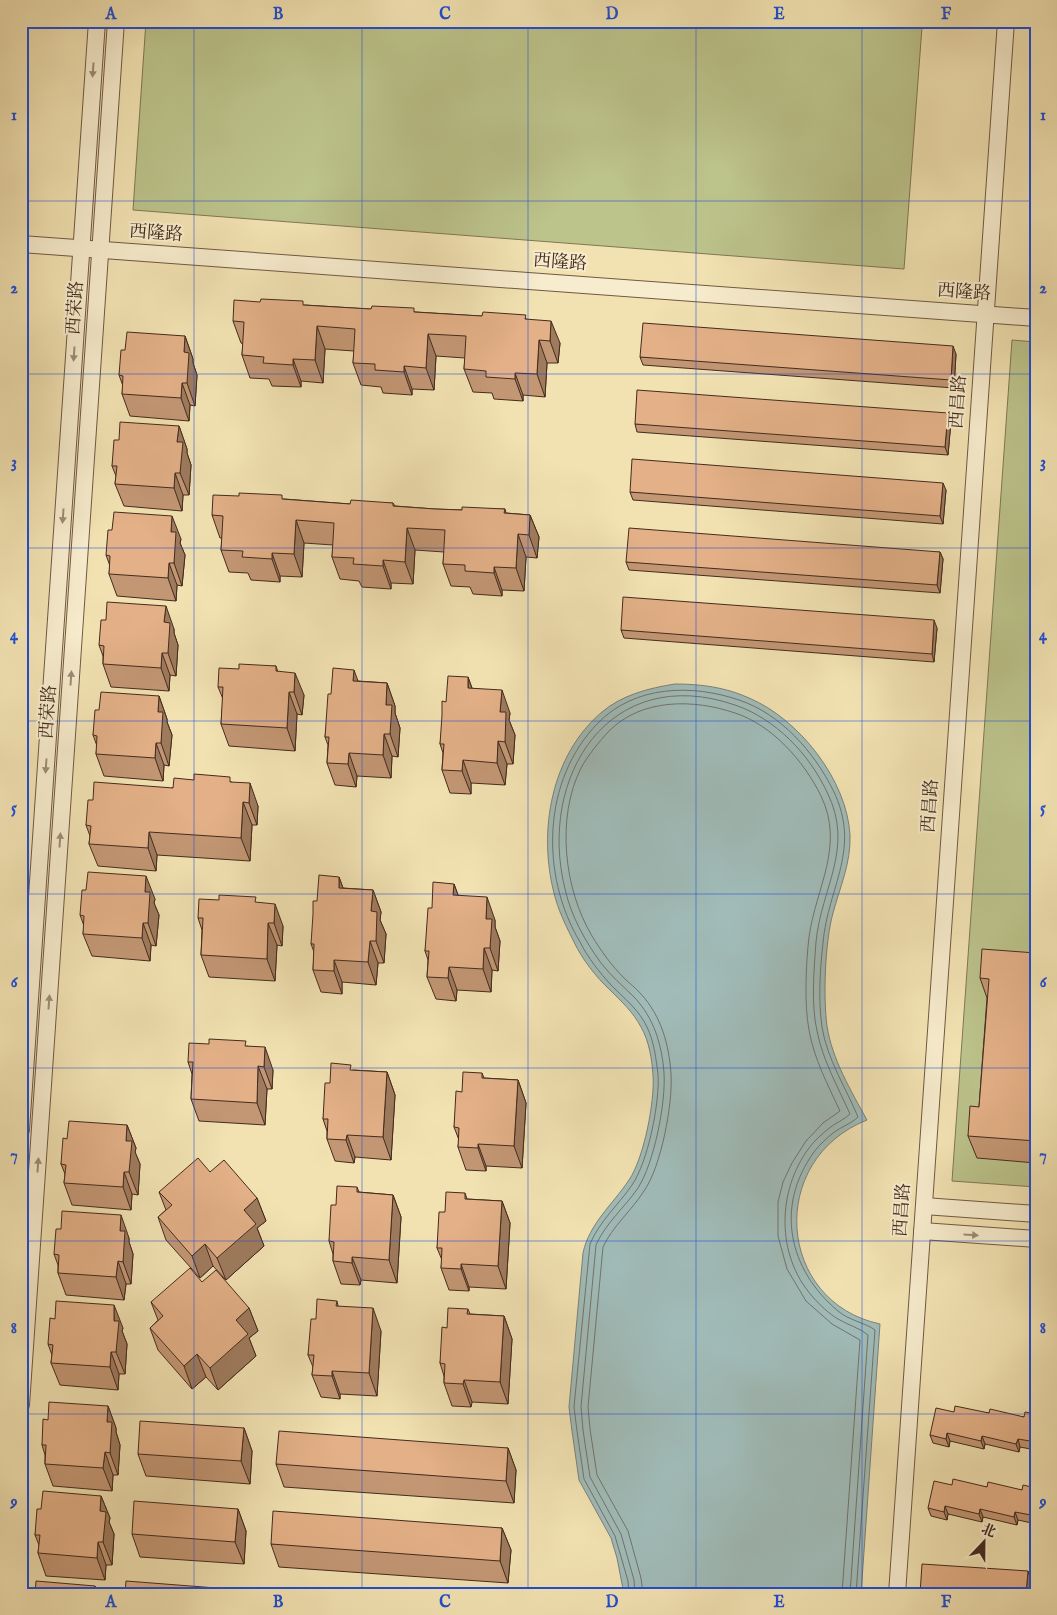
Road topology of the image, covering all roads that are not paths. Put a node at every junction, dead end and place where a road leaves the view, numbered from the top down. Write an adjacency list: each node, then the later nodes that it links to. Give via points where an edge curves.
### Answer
1 (97, 21): 5 (street, 西荣路, one-way to 5)
2 (116, 21): 6 (street, 西荣路)
3 (1006, 21): 7 (street, 西昌路)
4 (21, 244): 5 (street, 西隆路)
5 (81, 248): 6 (street, 西隆路); 9 (street, 西荣路, one-way to 9)
6 (100, 250): 7 (street, 西隆路); 14 (street, 西荣路, one-way to 6)
7 (985, 314): 8 (street, 西隆路); 10 (street, 西昌路)
8 (1036, 318)
9 (21, 1130)
10 (924, 1206): 11 (street); 12 (street, 西昌路)
11 (1036, 1214)
12 (922, 1232): 13 (street, one-way to 13); 15 (street, 西昌路)
13 (1036, 1239)
14 (21, 1405)
15 (897, 1594)

